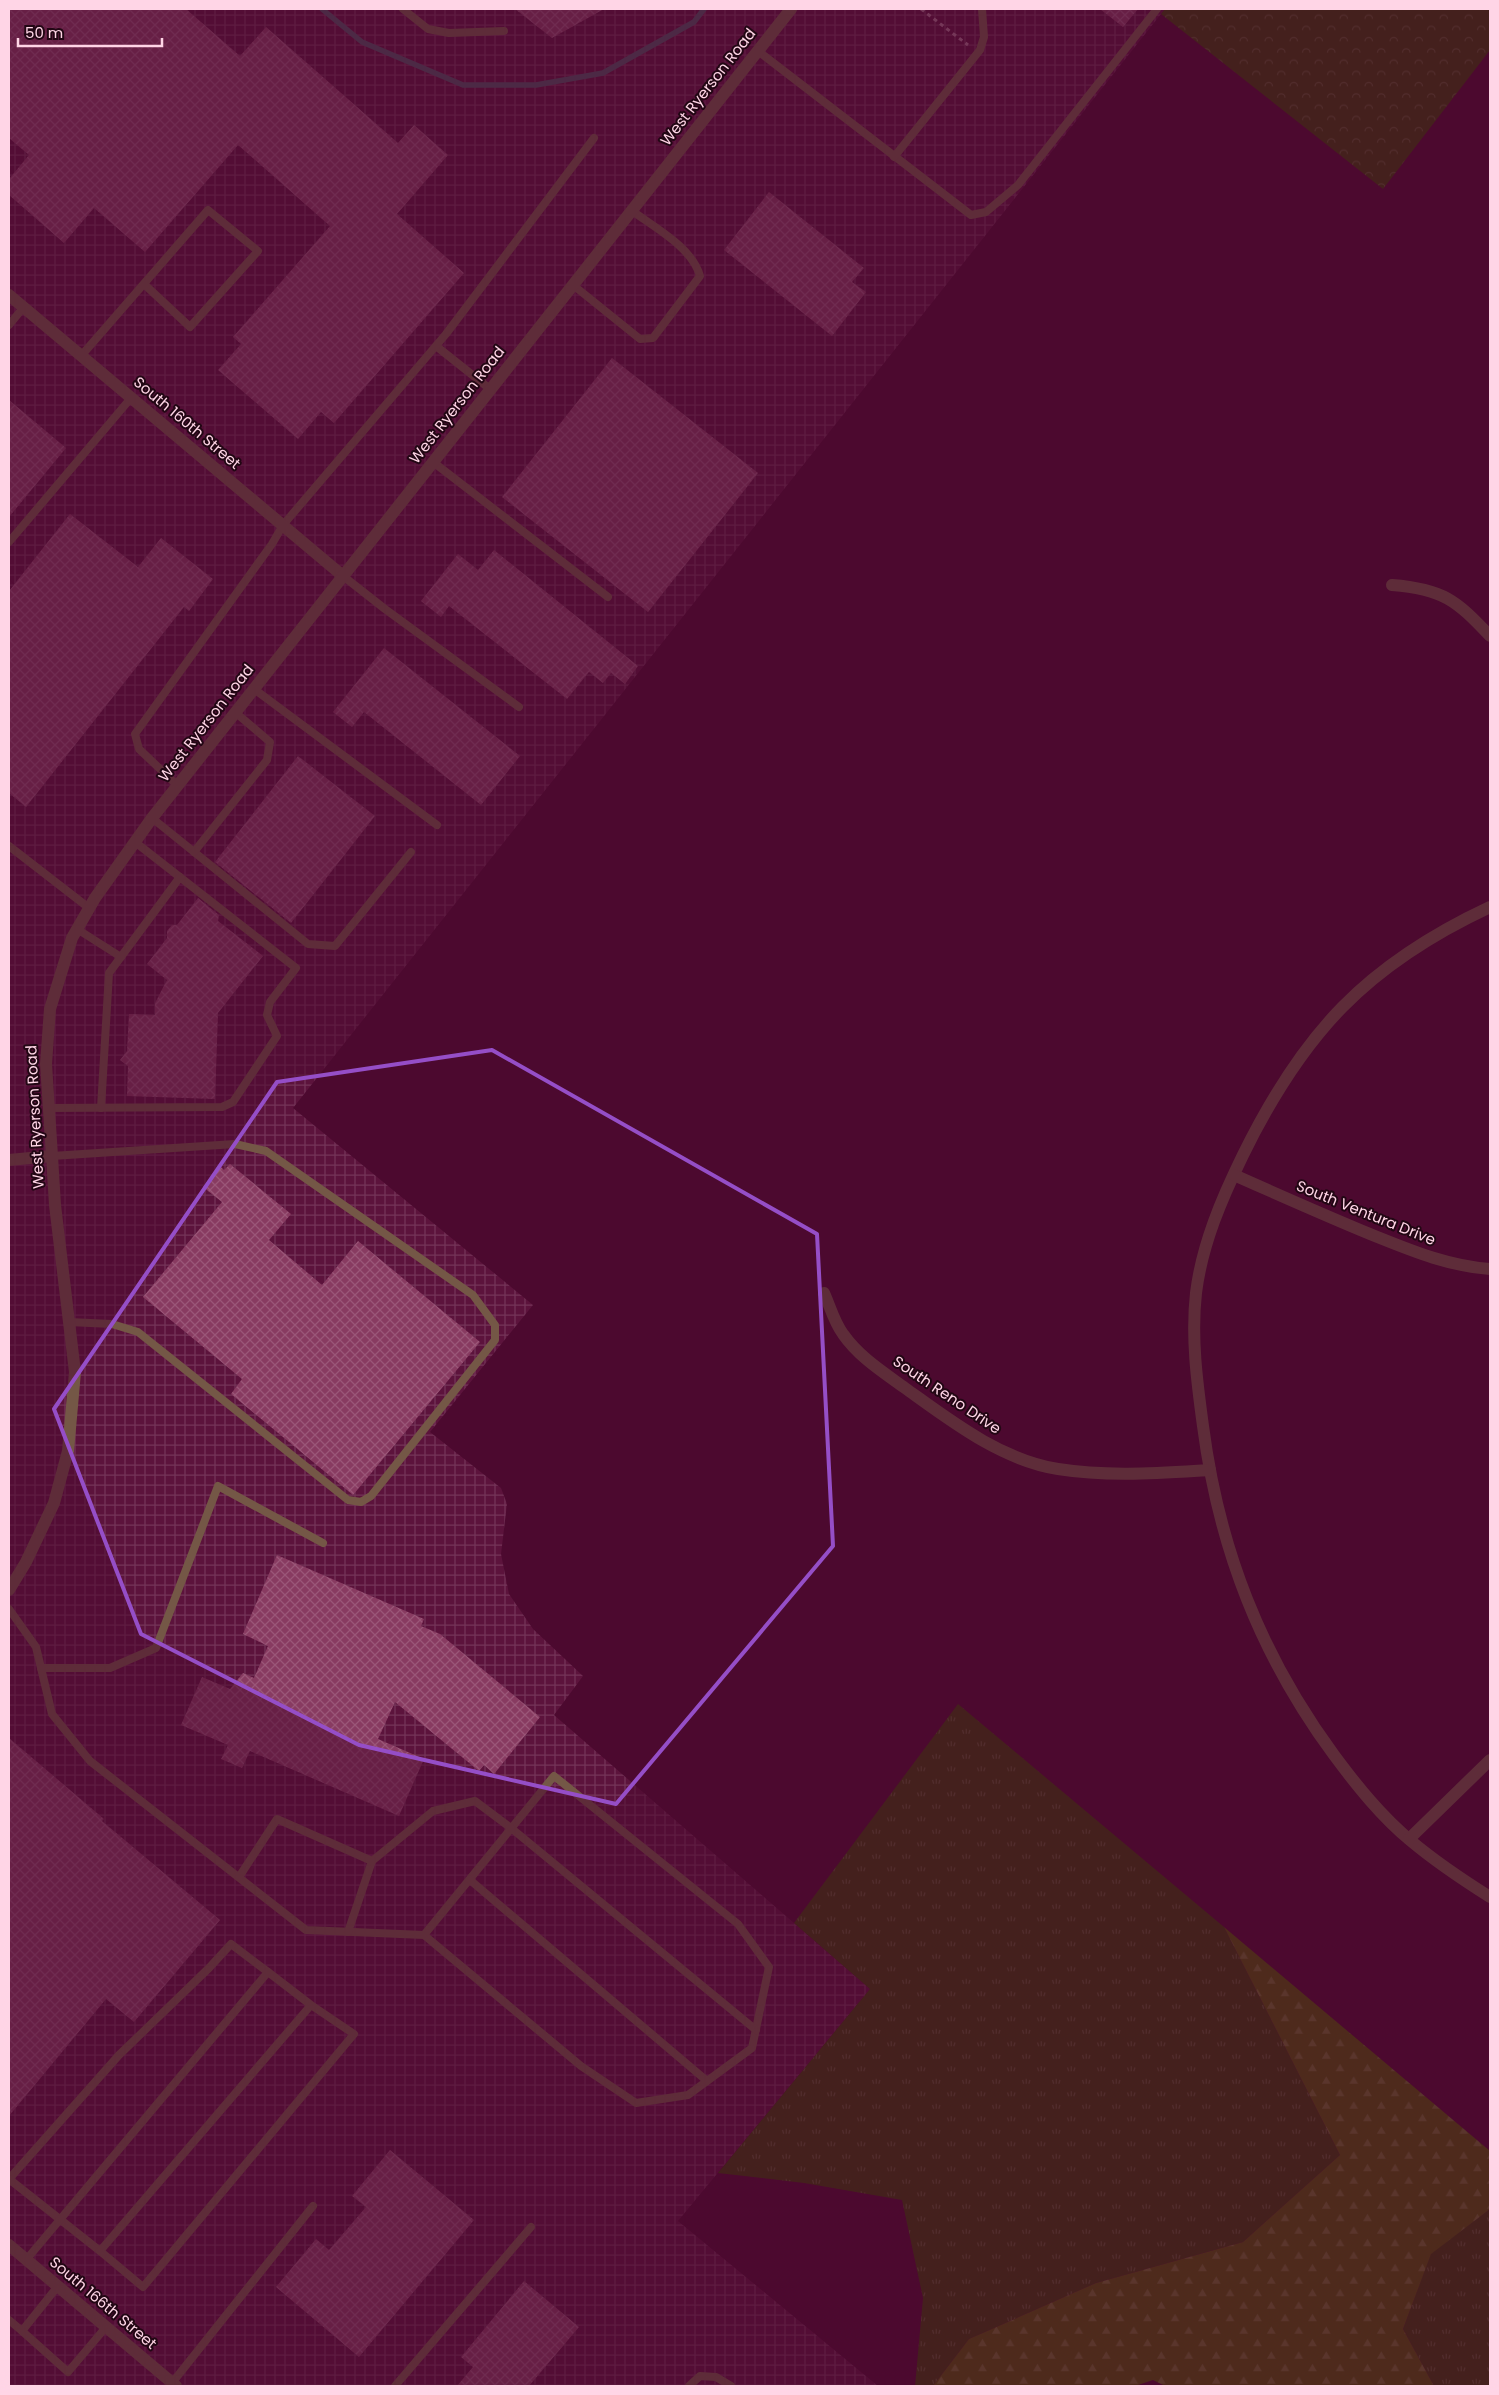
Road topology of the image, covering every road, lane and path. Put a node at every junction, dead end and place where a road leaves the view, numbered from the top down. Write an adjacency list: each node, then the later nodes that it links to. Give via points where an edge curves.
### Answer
1 (403, 9): 6 (lane, via 428,28 442,32)
2 (791, 9): 7 (street, West Ryerson Road)
3 (921, 9): 8 (path)
4 (982, 9): 8 (lane, via 984,37)
5 (1157, 9): 10 (lane, via 1018,185 986,212 971,215)
6 (504, 31)
7 (758, 51): 10 (lane); 11 (street, West Ryerson Road)
8 (978, 53): 10 (lane)
9 (594, 138): 17 (lane)
10 (894, 157)
11 (631, 210): 13 (street, West Ryerson Road); 13 (lane, via 686,252 697,263 700,276 653,338 640,339)
12 (144, 284): 12 (lane, via 208,210 258,251 190,327); 18 (lane)
13 (573, 285): 19 (street, West Ryerson Road)
14 (9, 296): 15 (street, South 160th Street)
15 (23, 308): 16 (lane); 18 (street, South 160th Street)
16 (9, 325)
17 (436, 346): 19 (lane); 22 (lane)
18 (81, 356): 20 (street, South 160th Street)
19 (490, 389): 21 (street, West Ryerson Road)
20 (131, 398): 22 (street, South 160th Street); 23 (lane)
21 (433, 462): 24 (street, West Ryerson Road); 26 (lane)
22 (283, 525): 24 (street, South 160th Street); 31 (lane, via 135,734 139,749)
23 (9, 542)
24 (344, 576): 28 (street, West Ryerson Road); 29 (lane)
25 (1392, 585): 27 (street, via 1420,587 1453,601)
26 (608, 597)
27 (1490, 636)
28 (254, 689): 30 (street, West Ryerson Road); 33 (lane)
29 (519, 707)
30 (236, 712): 31 (street, West Ryerson Road); 36 (lane, via 270,742 267,760)
31 (178, 786): 32 (street, West Ryerson Road)
32 (152, 818): 34 (street, West Ryerson Road); 36 (lane)
33 (436, 825)
34 (135, 842): 38 (lane); 40 (street, West Ryerson Road)
35 (9, 846): 40 (lane)
36 (194, 852): 37 (lane, via 308,944 335,946)
37 (411, 852)
38 (180, 877): 42 (lane); 44 (lane, via 296,968 270,1002 267,1015 277,1036 233,1102 222,1107)
39 (1490, 907): 47 (street, via 1427,939 1385,969 1326,1022 1308,1044 1264,1114)
40 (89, 908): 41 (street, West Ryerson Road)
41 (77, 929): 42 (lane); 43 (street, West Ryerson Road, via 50,1009 46,1064)
42 (121, 957): 44 (lane, via 109,973)
43 (49, 1108): 44 (lane); 45 (street, West Ryerson Road)
44 (101, 1108)
45 (52, 1156): 46 (street); 50 (street, West Ryerson Road); 50 (lane, via 235,1144 266,1151 473,1295 495,1325 495,1340 372,1496 361,1502 348,1500 138,1332 112,1324)
46 (9, 1160)
47 (1234, 1174): 48 (street, South Ventura Drive, via 1428,1257 1452,1265); 51 (street, via 1202,1260 1194,1312 1194,1348)
48 (1490, 1269)
49 (824, 1293): 51 (street, South Reno Drive, via 842,1334 869,1362 1000,1450 1057,1469 1091,1473)
50 (69, 1322): 53 (street, West Ryerson Road, via 75,1372 64,1471 54,1503)
51 (1210, 1470): 58 (street, via 1237,1574 1268,1651 1301,1708 1357,1787)
52 (323, 1543): 55 (lane, via 218,1486 156,1648 110,1668)
53 (9, 1590)
54 (9, 1609): 55 (lane, via 36,1647)
55 (41, 1668): 60 (lane, via 52,1714 90,1761)
56 (1490, 1760): 58 (street)
57 (511, 1828): 59 (lane, via 475,1801 433,1811); 61 (lane); 67 (lane); 67 (lane, via 554,1776 738,1924 769,1967)
58 (1409, 1839): 62 (street)
59 (372, 1861): 60 (lane, via 277,1819); 63 (lane)
60 (239, 1877): 63 (lane, via 306,1930)
61 (470, 1880): 64 (lane); 68 (lane)
62 (1490, 1897)
63 (348, 1932): 64 (lane)
64 (424, 1935): 68 (lane, via 581,2066 636,2102 688,2095)
65 (268, 1972): 66 (lane); 69 (lane, via 231,1944 119,2055); 71 (lane)
66 (311, 2005): 74 (lane); 74 (lane, via 354,2034 143,2287)
67 (756, 2030): 68 (lane, via 752,2048)
68 (707, 2081)
69 (9, 2179): 71 (lane)
70 (313, 2206): 80 (lane)
71 (60, 2219): 74 (lane); 75 (lane)
72 (531, 2227): 81 (lane)
73 (9, 2245): 75 (street, South 166th Street)
74 (100, 2251)
75 (26, 2260): 76 (street, South 166th Street)
76 (58, 2286): 78 (street, South 166th Street); 79 (lane)
77 (9, 2320): 79 (lane)
78 (106, 2327): 79 (lane, via 68,2372); 80 (street, South 166th Street)
79 (22, 2331)
80 (174, 2384)
81 (395, 2386)
82 (689, 2386): 83 (lane, via 700,2376 716,2377)
83 (731, 2386)

